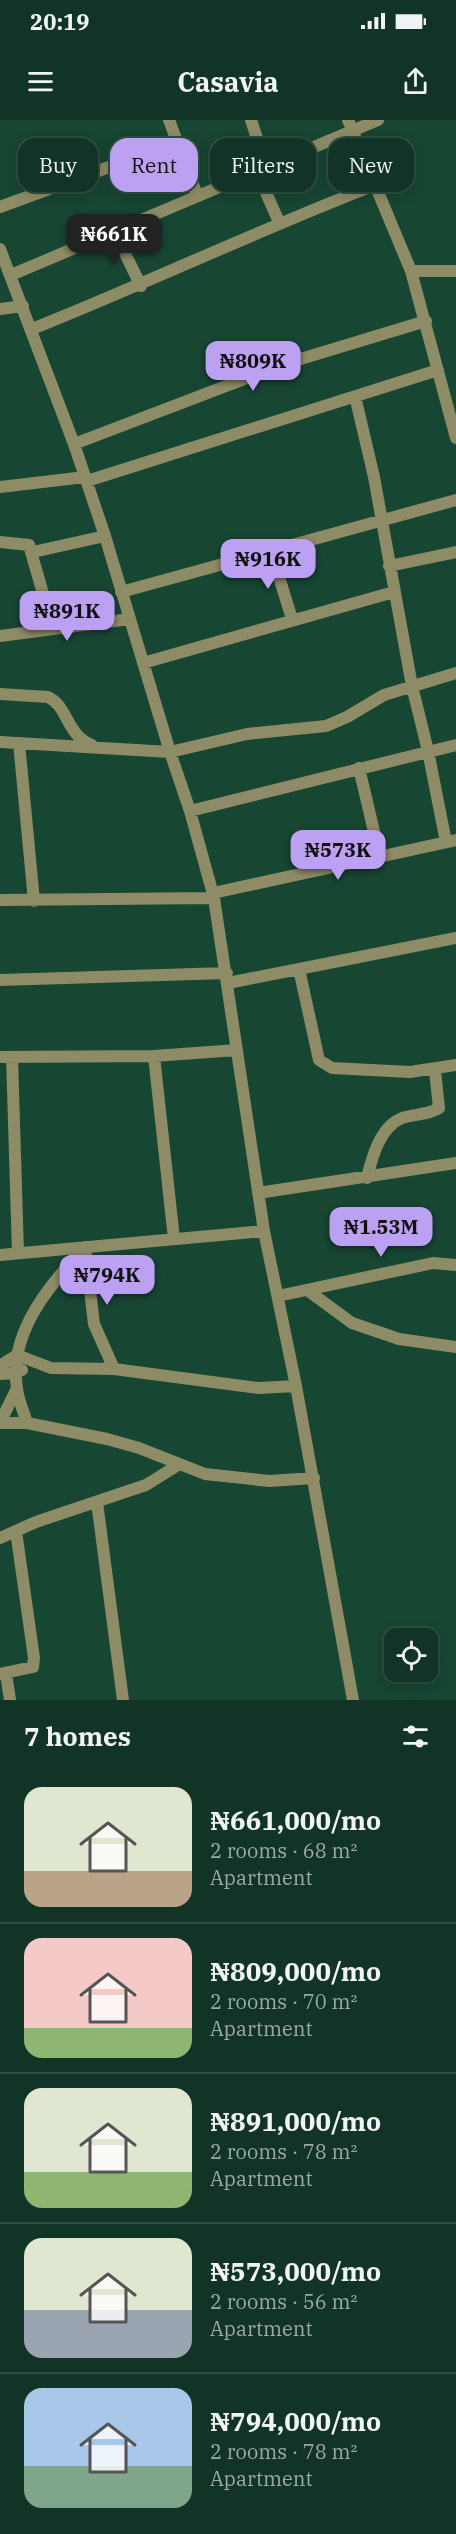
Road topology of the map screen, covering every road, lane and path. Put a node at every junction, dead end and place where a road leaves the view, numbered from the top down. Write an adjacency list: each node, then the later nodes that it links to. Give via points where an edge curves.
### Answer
1 (169, 120): 5 (street)
2 (251, 120): 6 (street)
3 (378, 120): 4 (street)
4 (350, 125): 7 (street)
5 (176, 138)
6 (255, 138)
7 (316, 141)
8 (110, 167): 15 (street)
9 (210, 190): 14 (street)
10 (196, 192): 14 (street)
11 (269, 192): 16 (street)
12 (357, 192): 16 (street)
13 (378, 192): 19 (street)
14 (197, 195): 17 (street)
15 (0, 207)
16 (279, 222): 22 (street)
17 (114, 231): 21 (street); 22 (street)
18 (0, 249): 21 (street)
19 (411, 271): 20 (street); 25 (street)
20 (456, 271)
21 (11, 275): 23 (street)
22 (141, 286): 26 (street)
23 (23, 306): 24 (street); 26 (street)
24 (0, 309)
25 (426, 321): 27 (street); 31 (street, via 284,364)
26 (32, 330): 31 (street)
27 (438, 370): 28 (street); 29 (street)
28 (355, 396): 32 (street); 35 (street)
29 (453, 417): 30 (street)
30 (456, 438)
31 (74, 444): 32 (street)
32 (86, 479): 33 (street); 36 (street)
33 (0, 487)
34 (456, 500): 35 (street)
35 (380, 521): 38 (street); 41 (street)
36 (105, 536): 39 (street); 42 (street)
37 (0, 542): 39 (street, via 23,542)
38 (271, 551): 42 (street); 45 (street)
39 (33, 552): 46 (street)
40 (456, 552): 41 (street)
41 (389, 566): 43 (street)
42 (122, 592): 44 (street)
43 (394, 592): 45 (street); 50 (street)
44 (129, 619): 46 (street); 48 (street)
45 (292, 620): 48 (street)
46 (53, 628): 47 (street)
47 (0, 636)
48 (143, 663): 57 (street)
49 (456, 673): 50 (street)
50 (412, 686): 56 (street); 57 (street, via 384,694 326,726 246,734)
51 (0, 694): 55 (street, via 55,700 78,738)
52 (0, 742): 53 (street)
53 (19, 743): 55 (street); 64 (street)
54 (456, 745): 56 (street)
55 (99, 747): 57 (street)
56 (428, 751): 58 (street); 60 (street)
57 (170, 752): 59 (street)
58 (359, 768): 59 (street); 61 (street)
59 (190, 811): 62 (street)
60 (451, 841): 61 (street)
61 (380, 857): 62 (street)
62 (214, 896): 64 (street); 67 (street)
63 (0, 900): 64 (street)
64 (33, 901)
65 (456, 938): 66 (street)
66 (299, 969): 67 (street); 73 (street, via 319,1060 324,1065)
67 (228, 978): 68 (street); 69 (street)
68 (0, 980)
69 (237, 1050): 70 (street); 76 (street)
70 (154, 1056): 71 (street); 78 (street)
71 (6, 1057): 80 (street)
72 (456, 1065): 73 (street)
73 (435, 1071): 75 (street, via 439,1108 393,1124 373,1154)
74 (456, 1163): 75 (street)
75 (366, 1178): 76 (street)
76 (258, 1194): 77 (street)
77 (264, 1231): 78 (street); 84 (street)
78 (174, 1239): 79 (street)
79 (85, 1247): 80 (street); 86 (street, via 53,1282 23,1334); 89 (street, via 94,1324)
80 (18, 1253): 81 (street)
81 (0, 1255)
82 (456, 1265): 83 (street, via 433,1263)
83 (307, 1290): 84 (street); 85 (street, via 352,1323 399,1339)
84 (278, 1296): 92 (street)
85 (456, 1347)
86 (17, 1354): 87 (street); 88 (street); 90 (street)
87 (33, 1363): 89 (street, via 51,1368); 90 (street)
88 (0, 1366)
89 (114, 1369): 92 (street, via 258,1388)
90 (16, 1373): 91 (street); 93 (street)
91 (0, 1374)
92 (296, 1386): 97 (street)
93 (16, 1388): 94 (street); 95 (street)
94 (0, 1423): 95 (street)
95 (27, 1423): 96 (street, via 107,1439)
96 (178, 1465): 97 (street, via 234,1479); 98 (street, via 146,1485)
97 (314, 1478): 104 (street)
98 (97, 1502): 99 (street); 103 (street)
99 (16, 1531): 100 (street); 101 (street, via 34,1658 33,1667)
100 (0, 1538)
101 (3, 1673): 102 (street)
102 (10, 1700)
103 (123, 1700)
104 (353, 1700)

